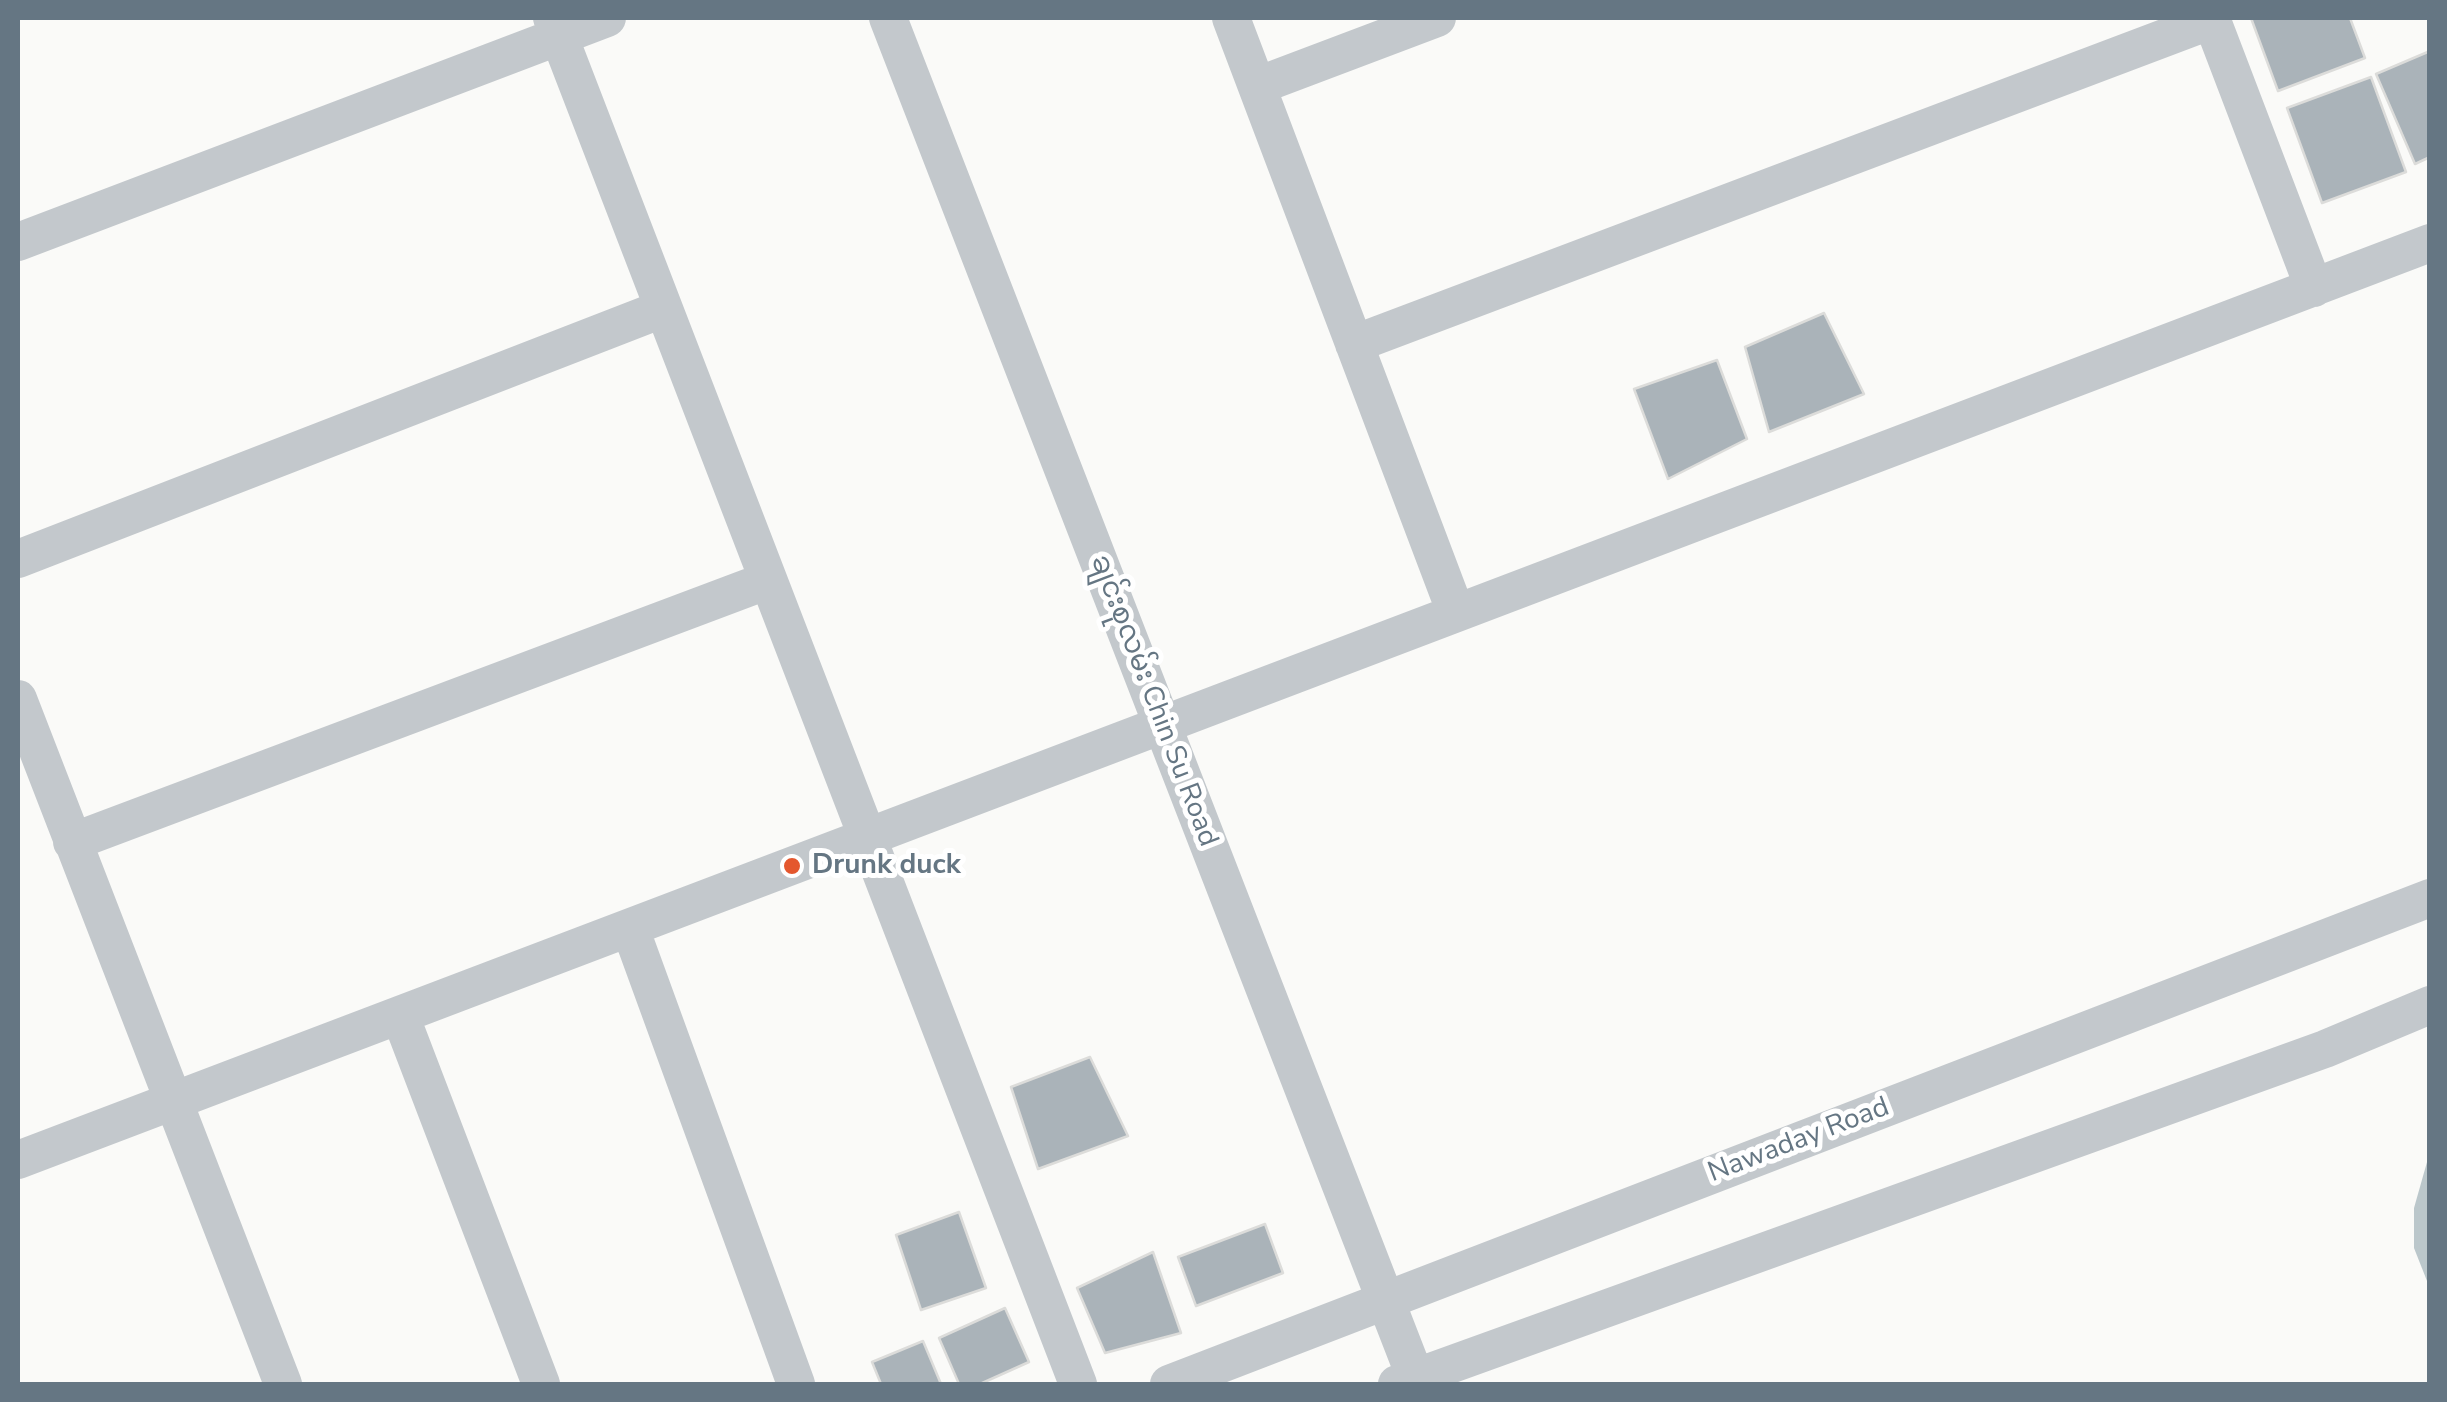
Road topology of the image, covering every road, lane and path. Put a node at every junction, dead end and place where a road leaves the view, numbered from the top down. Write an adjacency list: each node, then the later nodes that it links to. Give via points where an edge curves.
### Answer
1 (607, 18): 6 (street)
2 (888, 18): 17 (street, ချင်းစုလမ်း Chin Su Road)
3 (1231, 18): 7 (street)
4 (1437, 18): 7 (street)
5 (2211, 18): 10 (street); 12 (street)
6 (555, 27): 8 (street); 11 (street)
7 (1257, 86): 12 (street)
8 (18, 242)
9 (2430, 243): 10 (street)
10 (2314, 288): 15 (street)
11 (662, 309): 13 (street); 14 (street)
12 (1354, 344): 15 (street)
13 (18, 558)
14 (766, 581): 18 (street); 19 (street)
15 (1456, 614): 17 (street)
16 (18, 700): 19 (street)
17 (1162, 725): 18 (street); 26 (street, ချင်းစုလမ်း Chin Su Road)
18 (864, 839): 21 (street); 31 (street)
19 (72, 842): 24 (street)
20 (2430, 898): 26 (street, Nawaday Road)
21 (630, 928): 23 (street); 30 (street)
22 (2430, 1005): 27 (street, via 2325,1050)
23 (400, 1016): 24 (street); 29 (street)
24 (173, 1101): 25 (street); 28 (street)
25 (18, 1160)
26 (1386, 1301): 27 (street, ချင်းစုလမ်း Chin Su Road); 32 (street, Nawaday Road)
27 (1410, 1382)
28 (283, 1384)
29 (542, 1384)
30 (796, 1384)
31 (1078, 1384)
32 (1168, 1384)

